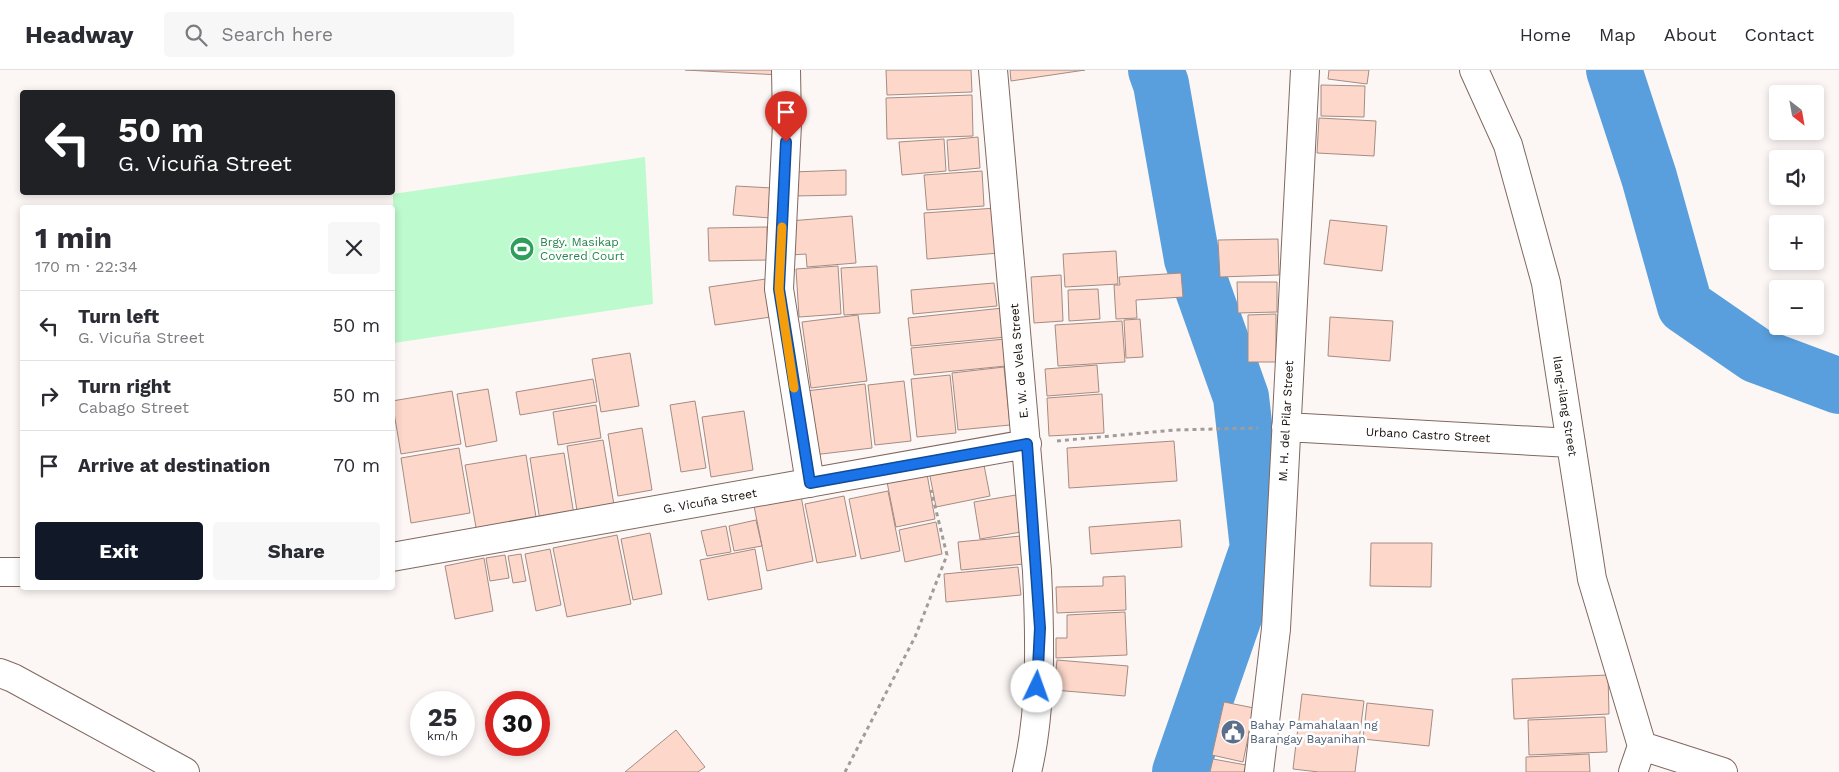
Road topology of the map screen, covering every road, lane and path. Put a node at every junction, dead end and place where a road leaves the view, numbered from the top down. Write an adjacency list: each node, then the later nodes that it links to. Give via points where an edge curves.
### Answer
1 (786, 70): 9 (street, via 787,124 779,289)
2 (993, 70): 7 (street, E. W. de Vela Street)
3 (1305, 70): 5 (street, M. H. del Pilar Street)
4 (1474, 70): 6 (street, Ilang-ilang Street, via 1508,145 1546,283)
5 (1276, 428): 6 (street, Urbano Castro Street); 7 (path, via 1174,430); 18 (street, M. H. del Pilar Street, via 1276,629)
6 (1571, 443): 14 (street, Ilang-ilang Street, via 1592,579)
7 (1027, 444): 8 (street, G. Vicuña Street); 17 (street, E. W. de Vela Street, via 1040,628 1031,756)
8 (926, 462): 9 (street, G. Vicuña Street); 16 (path, via 947,555 915,637)
9 (810, 483): 10 (street, G. Vicuña Street)
10 (395, 556)
11 (0, 572): 12 (street)
12 (20, 572)
13 (0, 673): 15 (street)
14 (1642, 746): 19 (street); 20 (street)
15 (185, 772)
16 (845, 772)
17 (1027, 772)
18 (1259, 772)
19 (1633, 772)
20 (1722, 772)

